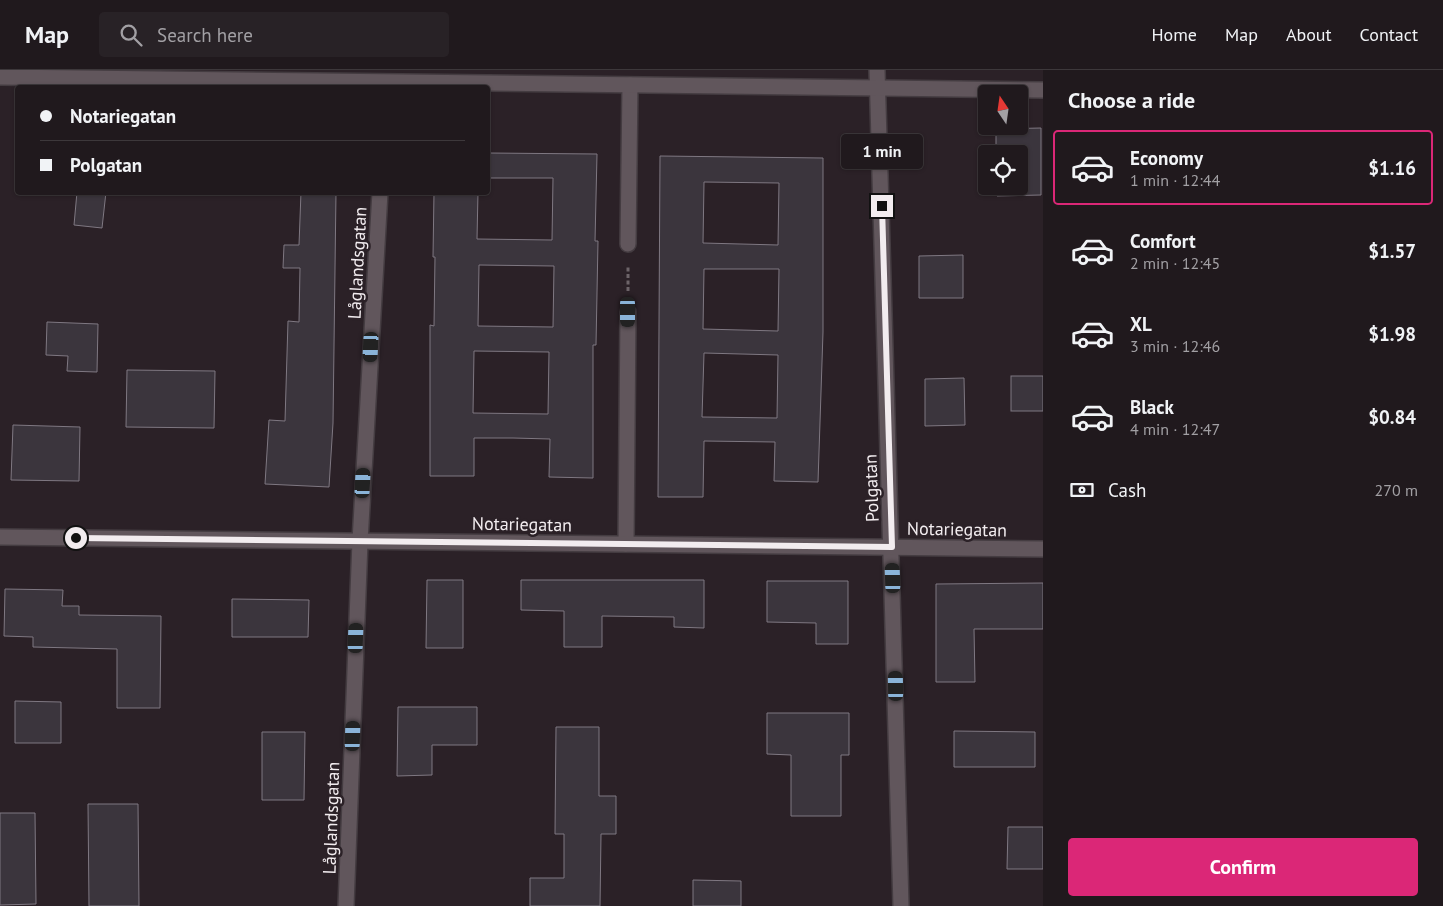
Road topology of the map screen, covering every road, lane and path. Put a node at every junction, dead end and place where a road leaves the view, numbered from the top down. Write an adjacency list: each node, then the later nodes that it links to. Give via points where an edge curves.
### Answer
1 (877, 70): 5 (street, Polgatan)
2 (0, 77): 3 (street)
3 (386, 80): 4 (street)
4 (630, 84): 5 (street); 8 (street)
5 (879, 88): 6 (street); 13 (street, Polgatan)
6 (1043, 90)
7 (380, 195): 11 (street, Låglandsgatan)
8 (628, 244): 9 (path)
9 (628, 312): 12 (street)
10 (0, 537): 11 (street, Notariegatan)
11 (360, 541): 12 (street, Notariegatan); 15 (street, Låglandsgatan)
12 (626, 544): 13 (street, Notariegatan)
13 (892, 547): 14 (street, Notariegatan); 16 (street, Polgatan)
14 (1043, 549)
15 (346, 906)
16 (901, 906)

